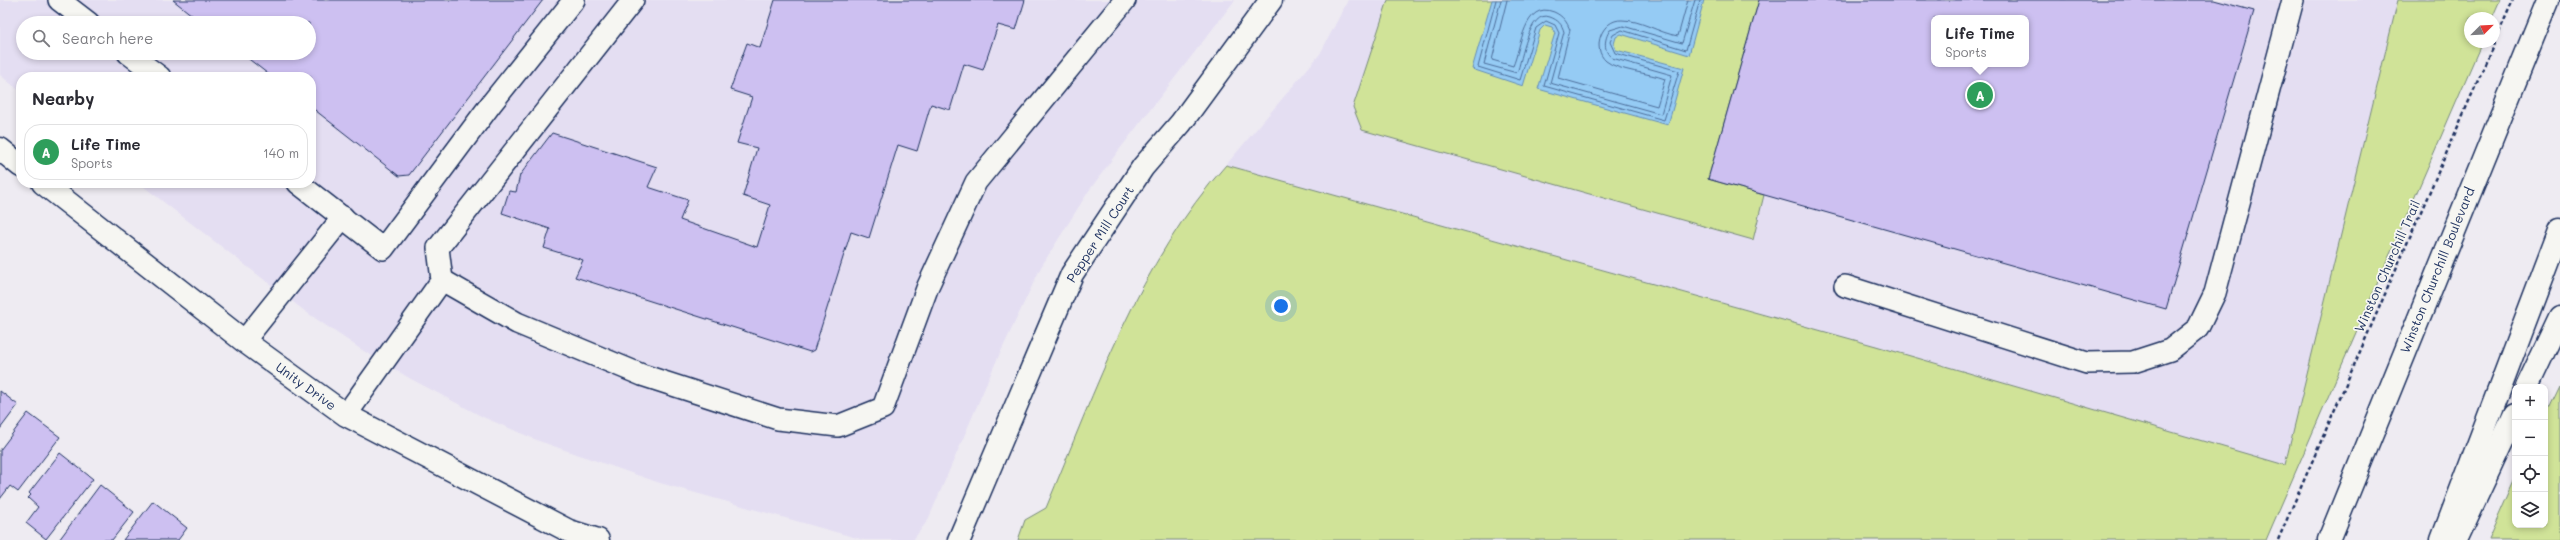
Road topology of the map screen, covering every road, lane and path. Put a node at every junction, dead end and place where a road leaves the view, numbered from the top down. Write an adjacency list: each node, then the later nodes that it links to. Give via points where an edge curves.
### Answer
1 (59, 0): 9 (lane)
2 (574, 0): 16 (lane, via 491,104 383,249)
3 (633, 0): 18 (lane, via 438,248)
4 (1125, 0): 18 (lane, via 976,182 928,286 883,408 838,426 778,419 627,369 517,324)
5 (1271, 0): 26 (main road, Pepper Mill Court, via 1181,123 1144,167 1072,274)
6 (2293, 0): 19 (lane, via 2215,293 2198,328 2170,350 2133,362 2087,363)
7 (2513, 0): 27 (path, Winston Churchill Trail)
8 (2548, 0): 28 (main road, Winston Churchill Boulevard)
9 (80, 16)
10 (137, 60): 11 (lane)
11 (153, 72)
12 (0, 149): 13 (main road)
13 (16, 162)
14 (49, 188): 21 (main road, Unity Drive)
15 (305, 188): 16 (lane)
16 (343, 217): 21 (lane)
17 (2560, 229): 29 (main road)
18 (442, 280): 23 (lane)
19 (1845, 286)
20 (2560, 317): 22 (main road)
21 (244, 341): 23 (main road, Unity Drive)
22 (2529, 384)
23 (346, 415): 25 (main road, Unity Drive, via 570,531)
24 (2512, 420): 30 (main road)
25 (598, 540)
26 (959, 540)
27 (2278, 540)
28 (2329, 540)
29 (2442, 540)
30 (2456, 540)

